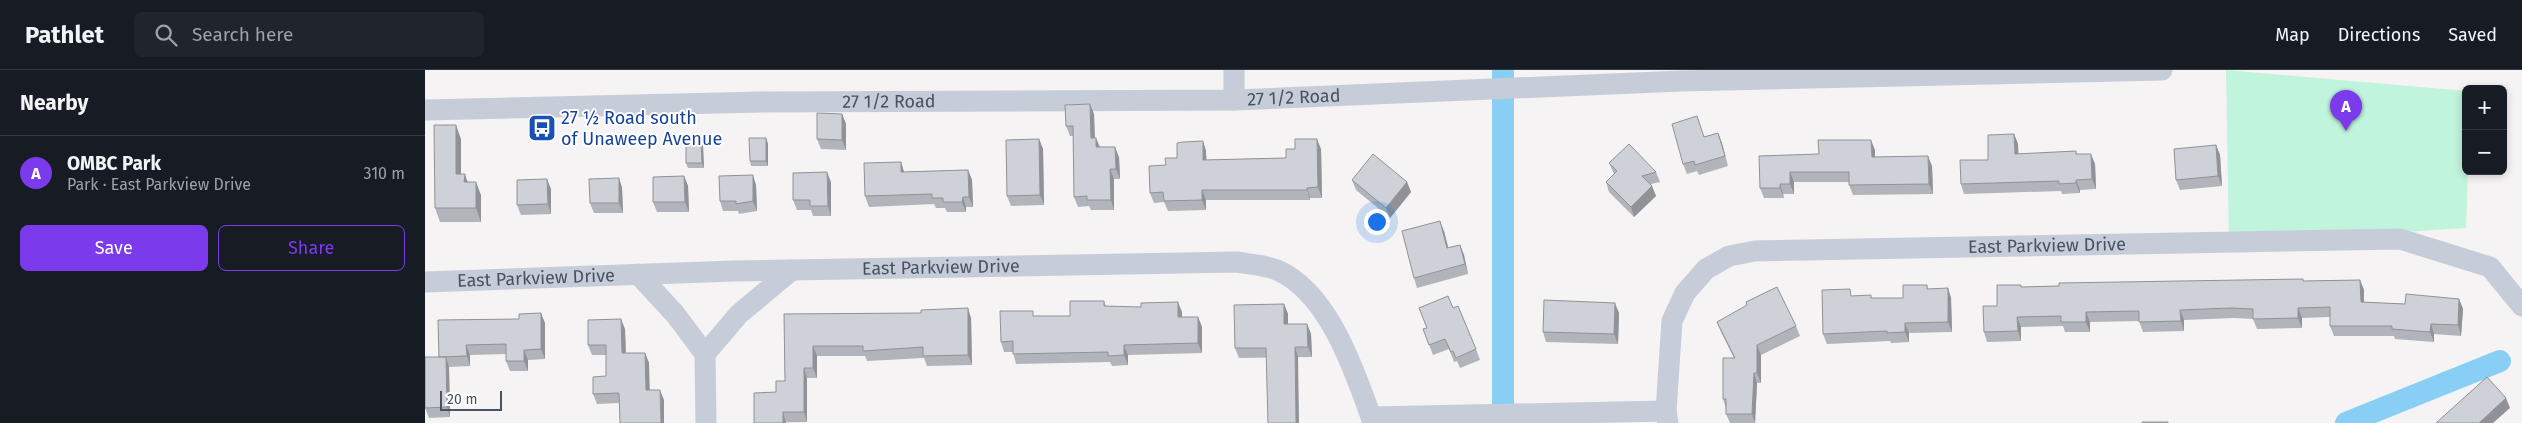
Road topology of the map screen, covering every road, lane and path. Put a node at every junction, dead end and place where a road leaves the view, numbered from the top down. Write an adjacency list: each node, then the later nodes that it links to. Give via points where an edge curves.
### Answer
1 (1234, 70): 4 (street)
2 (2162, 70): 3 (street, 27 1/2 Road)
3 (1681, 76): 4 (street, 27 1/2 Road)
4 (1235, 100): 5 (street, 27 1/2 Road, via 761,102)
5 (425, 110)
6 (792, 270): 7 (street, East Parkview Drive); 10 (street, via 739,314); 12 (street, East Parkview Drive, via 1236,262 1277,270 1305,289 1324,312 1356,374)
7 (638, 274): 8 (street, East Parkview Drive); 10 (street, via 675,314)
8 (425, 282)
9 (2522, 306): 11 (street, East Parkview Drive, via 2490,267 2400,239 1755,251 1729,256 1706,269 1685,293 1672,321)
10 (705, 354): 13 (street)
11 (1667, 417): 12 (street)
12 (1370, 420)
13 (706, 423)

